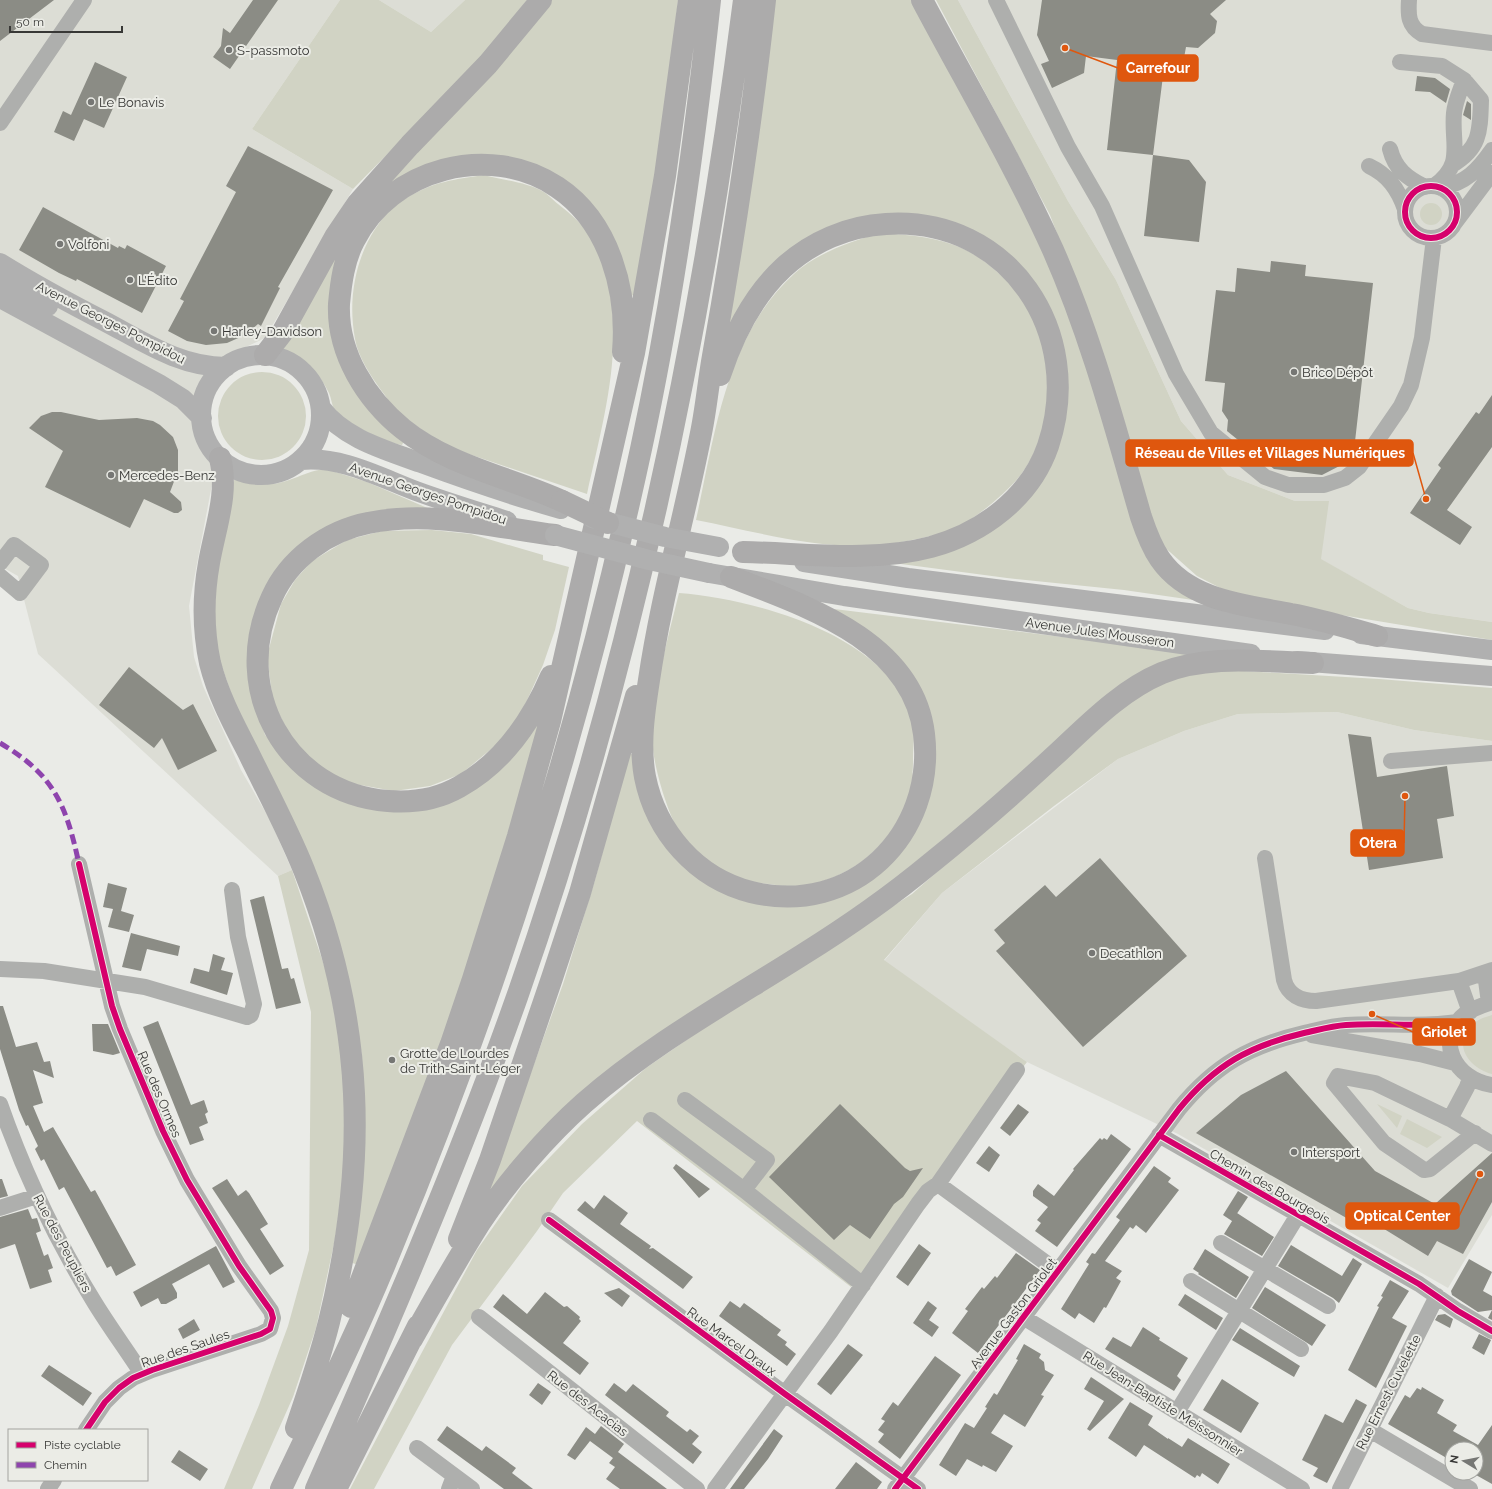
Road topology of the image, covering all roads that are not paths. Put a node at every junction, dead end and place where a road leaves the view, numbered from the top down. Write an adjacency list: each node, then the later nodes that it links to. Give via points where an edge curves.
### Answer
1 (84, 0): 13 (street)
2 (541, 0): 26 (highway, via 488,64 358,203 335,237 282,333)
3 (689, 0): 31 (highway, via 660,211 634,353)
4 (710, 0): 97 (highway, via 685,198 658,360 620,542 569,739 517,911 448,1107 378,1281)
5 (744, 0): 102 (highway, via 719,173 687,359 635,597 590,765 527,968 474,1115 412,1268)
6 (765, 0): 32 (highway, via 749,134)
7 (922, 0): 45 (highway, via 1053,251 1098,371 1141,517 1160,560 1189,586 1217,598 1307,617)
8 (996, 0): 22 (street, via 1068,146 1102,206 1179,380 1211,433 1265,477 1288,485 1324,485 1345,478 1359,467 1405,399 1411,385 1422,338)
9 (1409, 0): 10 (street, via 1409,20 1422,34)
10 (1492, 43)
11 (1400, 62): 12 (street, via 1442,66)
12 (1464, 80): 16 (street, via 1454,114 1456,151); 16 (street, via 1481,100 1479,134 1464,158)
13 (0, 123)
14 (1390, 149): 19 (street, via 1394,162 1402,172)
15 (1492, 150): 19 (street, via 1482,165 1468,178 1456,185)
16 (1452, 165): 19 (street, via 1443,179)
17 (1368, 166): 20 (street, via 1378,171 1395,187)
18 (1490, 182): 21 (street)
19 (1433, 187): 20 (street, via 1416,191 1410,196); 21 (street, via 1450,194 1457,215)
20 (1405, 209): 22 (street, via 1406,220 1411,229 1423,237)
21 (1453, 225): 22 (street, via 1446,233)
22 (1434, 238)
23 (0, 263): 27 (main road, Avenue Georges Pompidou, via 67,302)
24 (0, 279): 27 (main road, via 86,323)
25 (0, 298): 30 (main road, via 164,387 191,406)
26 (265, 355): 28 (main road, via 245,358); 29 (main road, via 287,361 304,374 316,392)
27 (170, 356): 28 (main road, Avenue Georges Pompidou, via 201,366)
28 (226, 367): 30 (main road, via 208,387 203,402)
29 (320, 408): 34 (main road, via 321,419 317,436); 35 (main road, Avenue Georges Pompidou, via 341,428 383,448 489,487)
30 (202, 418): 33 (main road, via 207,440)
31 (617, 422): 35 (highway, via 624,333 622,296 616,272 600,236 588,217 566,193 526,172 500,166 467,165 441,170 414,181 395,193 371,215 349,252 342,274 339,308 341,331 347,353 364,388 394,421 430,448); 43 (highway)
32 (702, 431): 38 (highway, via 733,341 762,291 782,269 811,247 851,230 880,224 916,224 949,232 974,242 996,257 1025,286 1040,308 1050,334 1059,384 1049,442 1027,486 989,521 950,541 905,552 861,556); 44 (highway)
33 (220, 458): 34 (main road, via 239,470 260,475 282,471); 101 (highway, via 224,477 222,496 208,565 204,606 210,663 223,702 298,856 323,925 346,1012 355,1098 354,1183 338,1284 321,1352 294,1435)
34 (301, 460): 37 (main road, Avenue Georges Pompidou, via 321,459 339,462 445,501)
35 (561, 505): 36 (highway, bridge)
36 (608, 523): 38 (main road, bridge)
37 (555, 535): 40 (main road, Avenue Georges Pompidou, bridge); 43 (highway, via 421,518 366,523 329,537 309,550 292,567 277,586 267,607 260,630 257,656 260,694 269,719 285,745 299,762 324,781 368,799 426,799 469,781 514,741 541,699)
38 (743, 552): 45 (main road, via 908,578)
39 (0, 563): 41 (street, via 14,544 40,565 20,593)
40 (709, 573): 42 (main road, Avenue Jules Mousseron)
41 (0, 576)
42 (731, 577): 44 (highway, via 810,609 852,633 892,664 909,686 920,713 925,742 919,798 915,812 903,833 887,853 867,871 845,884 820,892 793,896 769,895 740,889 724,882 702,869 683,852 668,835 656,811 647,787 643,764 644,722); 47 (main road, Avenue Jules Mousseron, via 844,596)
43 (573, 618): 97 (highway, via 545,740 478,964 451,1044 347,1318)
44 (656, 634): 90 (highway, via 580,893 531,1043 472,1205)
45 (1377, 636): 46 (main road)
46 (1492, 650)
47 (1313, 663): 48 (main road, Avenue Jules Mousseron); 90 (highway, via 1225,661 1192,664 1160,674 1120,698 995,810 893,893 827,939 661,1044 586,1102 525,1166 491,1208 458,1258)
48 (1492, 676)
49 (1492, 753): 50 (street)
50 (1390, 761)
51 (1265, 858): 57 (street, via 1284,980 1292,994 1303,1000 1316,1001)
52 (79, 864): 56 (street, Rue des Ormes)
53 (232, 890): 56 (street, via 238,937 254,1004 253,1012 249,1016 240,1016 145,987)
54 (0, 969): 56 (street, via 44,971)
55 (1488, 972): 57 (street); 58 (street)
56 (106, 980): 85 (street, Rue des Ormes, via 120,1029 180,1167 212,1224)
57 (1459, 982): 59 (street)
58 (1490, 1002): 59 (street, Avenue Gaston Griolet)
59 (1464, 1017): 60 (street, Avenue Gaston Griolet, via 1431,1025 1346,1025); 61 (street, via 1451,1037 1451,1051)
60 (1302, 1034): 61 (street, via 1420,1054); 70 (street, Avenue Gaston Griolet, via 1270,1041 1231,1061 1187,1099)
61 (1455, 1063): 63 (street)
62 (1017, 1070): 72 (street)
63 (1470, 1078): 64 (street); 67 (street)
64 (1492, 1085)
65 (685, 1100): 73 (street, via 767,1160)
66 (0, 1104): 74 (street, Rue des Peupliers, via 16,1150)
67 (1450, 1118): 69 (street); 69 (street, via 1375,1083 1338,1076 1334,1083 1384,1143 1424,1170 1430,1169)
68 (651, 1120): 73 (street)
69 (1475, 1134): 71 (street)
70 (1159, 1135): 76 (street, Chemin des Bourgeois); 80 (street, Avenue Gaston Griolet)
71 (1492, 1144)
72 (938, 1184): 80 (street); 82 (street, via 921,1200)
73 (744, 1190): 82 (street)
74 (37, 1196): 75 (street); 92 (street, Rue des Peupliers, via 94,1302)
75 (0, 1208)
76 (1298, 1215): 79 (street); 83 (street, Chemin des Bourgeois)
77 (549, 1220): 93 (street, Rue Marcel Draux)
78 (1221, 1243): 79 (street)
79 (1265, 1269): 84 (street); 86 (street)
80 (1057, 1271): 88 (street, Avenue Gaston Griolet)
81 (1191, 1281): 86 (street)
82 (863, 1285): 93 (street)
83 (1437, 1296): 89 (street, Chemin des Bourgeois); 96 (street, Rue Ernest Cuvelette)
84 (1328, 1306)
85 (271, 1311): 92 (street, Rue des Saules, via 273,1322 267,1332)
86 (1239, 1311): 91 (street); 94 (street)
87 (479, 1317): 105 (street, Rue des Acacias)
88 (1023, 1317): 94 (street, Rue Jean-Baptiste Meissonnier); 100 (street, Avenue Gaston Griolet)
89 (1492, 1331)
90 (412, 1340): 103 (highway)
91 (1301, 1349)
92 (142, 1374): 95 (street, Rue des Saules, via 112,1394)
93 (785, 1394): 100 (street, Rue Marcel Draux); 106 (street)
94 (1177, 1412): 108 (street, Rue Jean-Baptiste Meissonnier)
95 (87, 1429)
96 (1370, 1430): 109 (street, Rue Ernest Cuvelette); 110 (street)
97 (305, 1438): 101 (highway)
98 (417, 1448): 99 (street)
99 (451, 1482): 104 (street)
100 (899, 1484): 107 (street, Rue Marcel Draux)
101 (280, 1489)
102 (316, 1489)
103 (336, 1489)
104 (472, 1489)
105 (697, 1489)
106 (715, 1489)
107 (918, 1489)
108 (1302, 1489)
109 (1340, 1489)
110 (1470, 1489)

